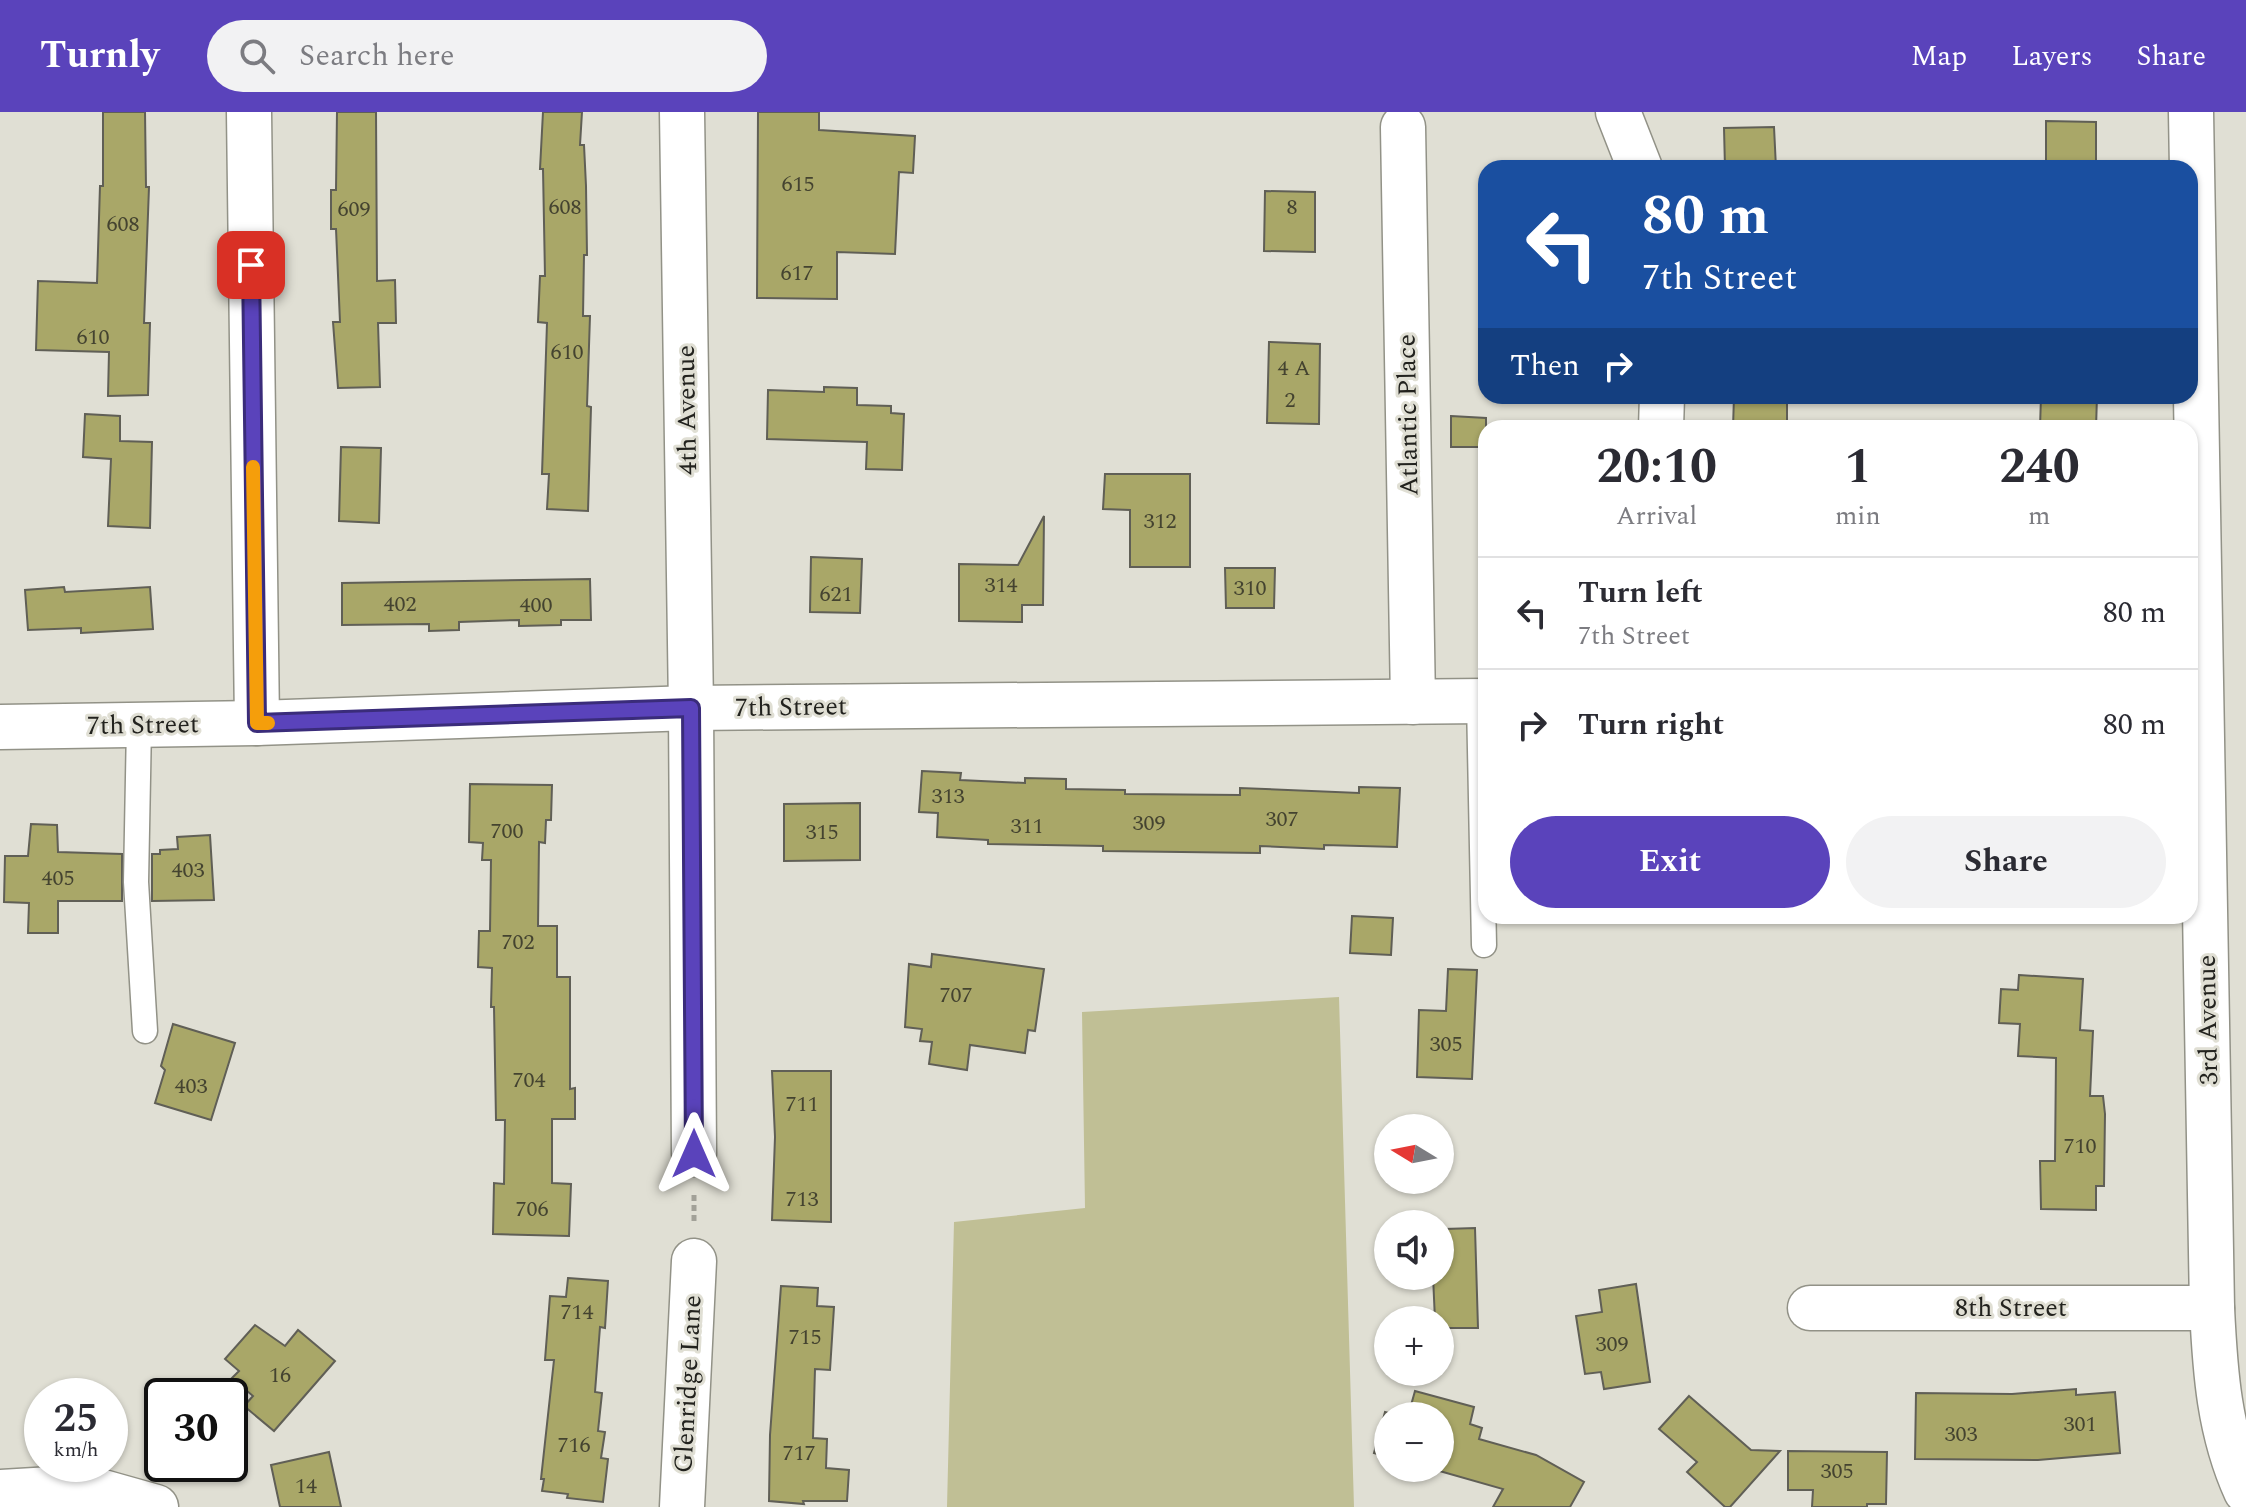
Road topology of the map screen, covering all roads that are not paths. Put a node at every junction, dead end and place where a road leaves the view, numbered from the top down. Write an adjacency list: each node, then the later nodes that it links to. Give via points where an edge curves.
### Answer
1 (249, 112): 11 (street)
2 (682, 112): 10 (street, 4th Avenue)
3 (1618, 112): 6 (street)
4 (2191, 112): 7 (street, 3rd Avenue)
5 (1403, 127): 9 (street, Atlantic Place)
6 (1637, 160)
7 (2191, 160)
8 (1478, 701): 9 (street, 7th Street)
9 (1413, 702): 10 (street, 7th Street)
10 (691, 708): 11 (street, 7th Street); 18 (street)
11 (257, 723): 12 (street, 7th Street)
12 (139, 725): 13 (street, 7th Street); 17 (lane, via 136,882)
13 (0, 727)
14 (2198, 768): 21 (street, 3rd Avenue)
15 (1484, 924): 16 (lane)
16 (1484, 945)
17 (145, 1031)
18 (694, 1154)
19 (694, 1261): 25 (street, Glenridge Lane)
20 (1810, 1308): 21 (street, 8th Street)
21 (2212, 1308): 22 (street, 3rd Avenue, via 2217,1391 2232,1461)
22 (2246, 1491)
23 (0, 1492): 24 (street, via 85,1487)
24 (156, 1507)
25 (682, 1507)

